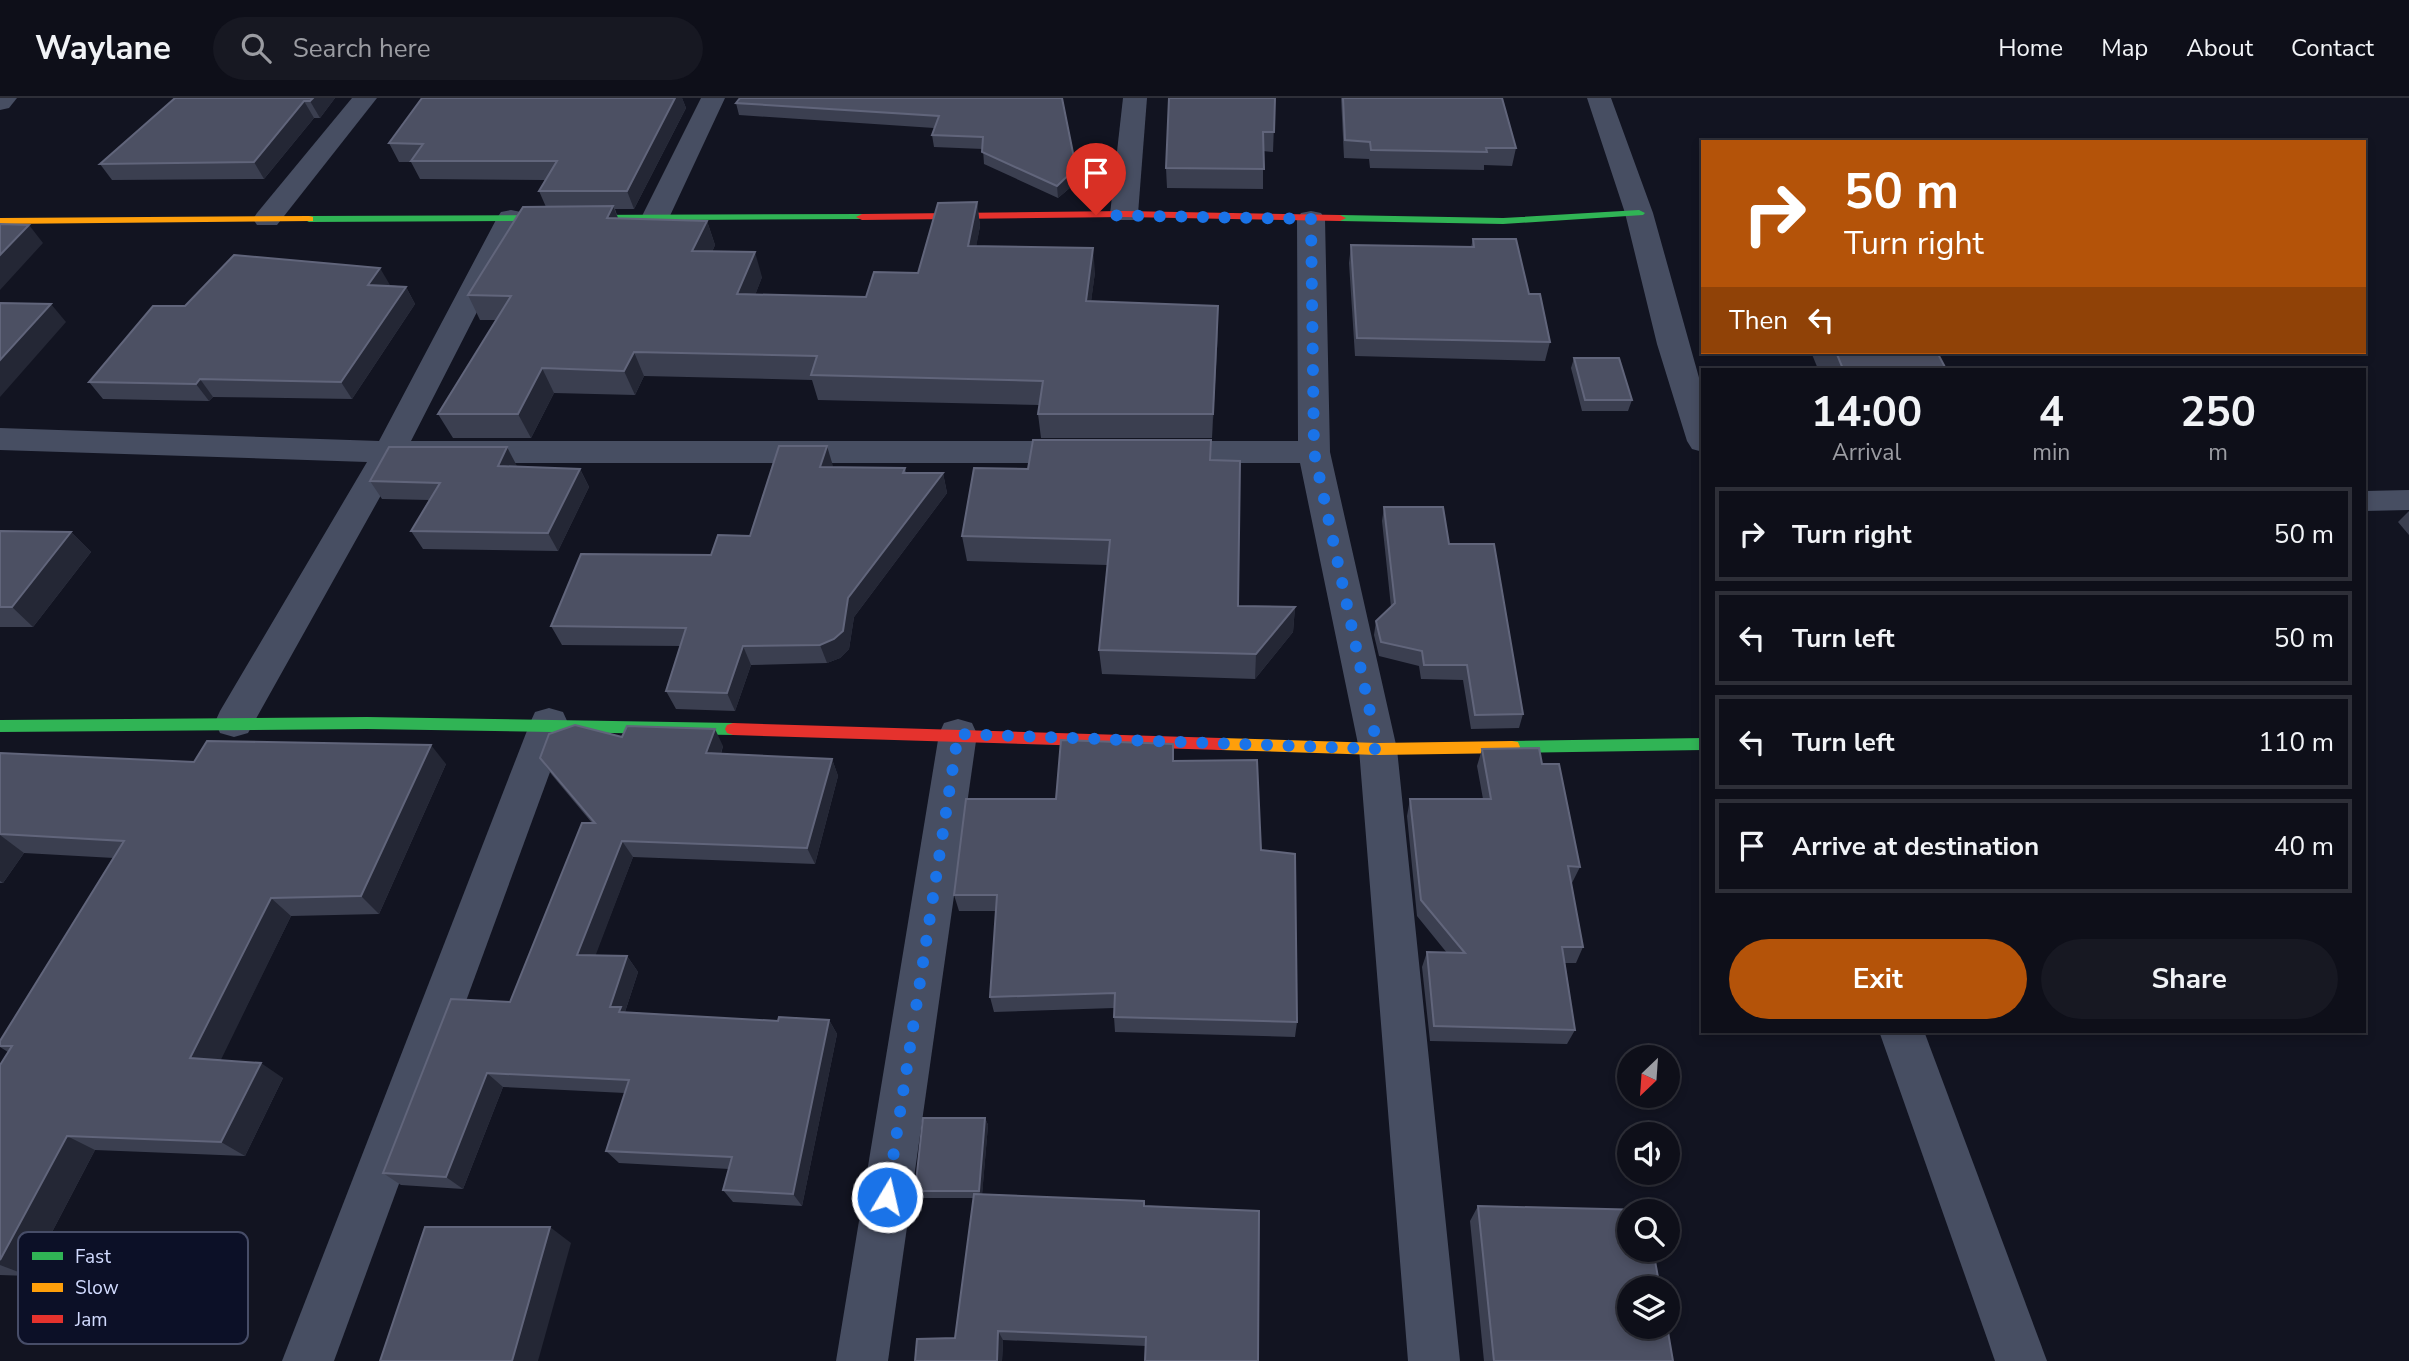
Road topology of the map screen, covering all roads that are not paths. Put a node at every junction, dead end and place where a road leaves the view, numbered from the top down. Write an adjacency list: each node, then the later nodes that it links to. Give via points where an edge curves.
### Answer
1 (5, 98): 6 (street)
2 (365, 98): 10 (street)
3 (713, 98): 12 (street)
4 (1135, 98): 8 (street)
5 (1598, 98): 7 (street)
6 (0, 103)
7 (1639, 214): 11 (street, via 1503,221); 14 (street)
8 (1124, 215): 11 (street); 12 (street)
9 (511, 218): 10 (street); 12 (street); 16 (street)
10 (267, 219): 13 (street)
11 (1311, 219): 17 (street)
12 (654, 220)
13 (0, 221)
14 (1701, 435)
15 (0, 439): 16 (street)
16 (389, 452): 17 (street); 20 (street)
17 (1314, 452): 25 (street)
18 (2409, 500): 19 (lane)
19 (2366, 501)
20 (234, 722): 21 (street); 22 (street)
21 (549, 723): 23 (street); 27 (street)
22 (0, 726)
23 (958, 734): 25 (street); 28 (street)
24 (1701, 744): 25 (street)
25 (1378, 749): 29 (street)
26 (1903, 1033): 30 (street)
27 (308, 1361)
28 (862, 1361)
29 (1434, 1361)
30 (2021, 1361)

